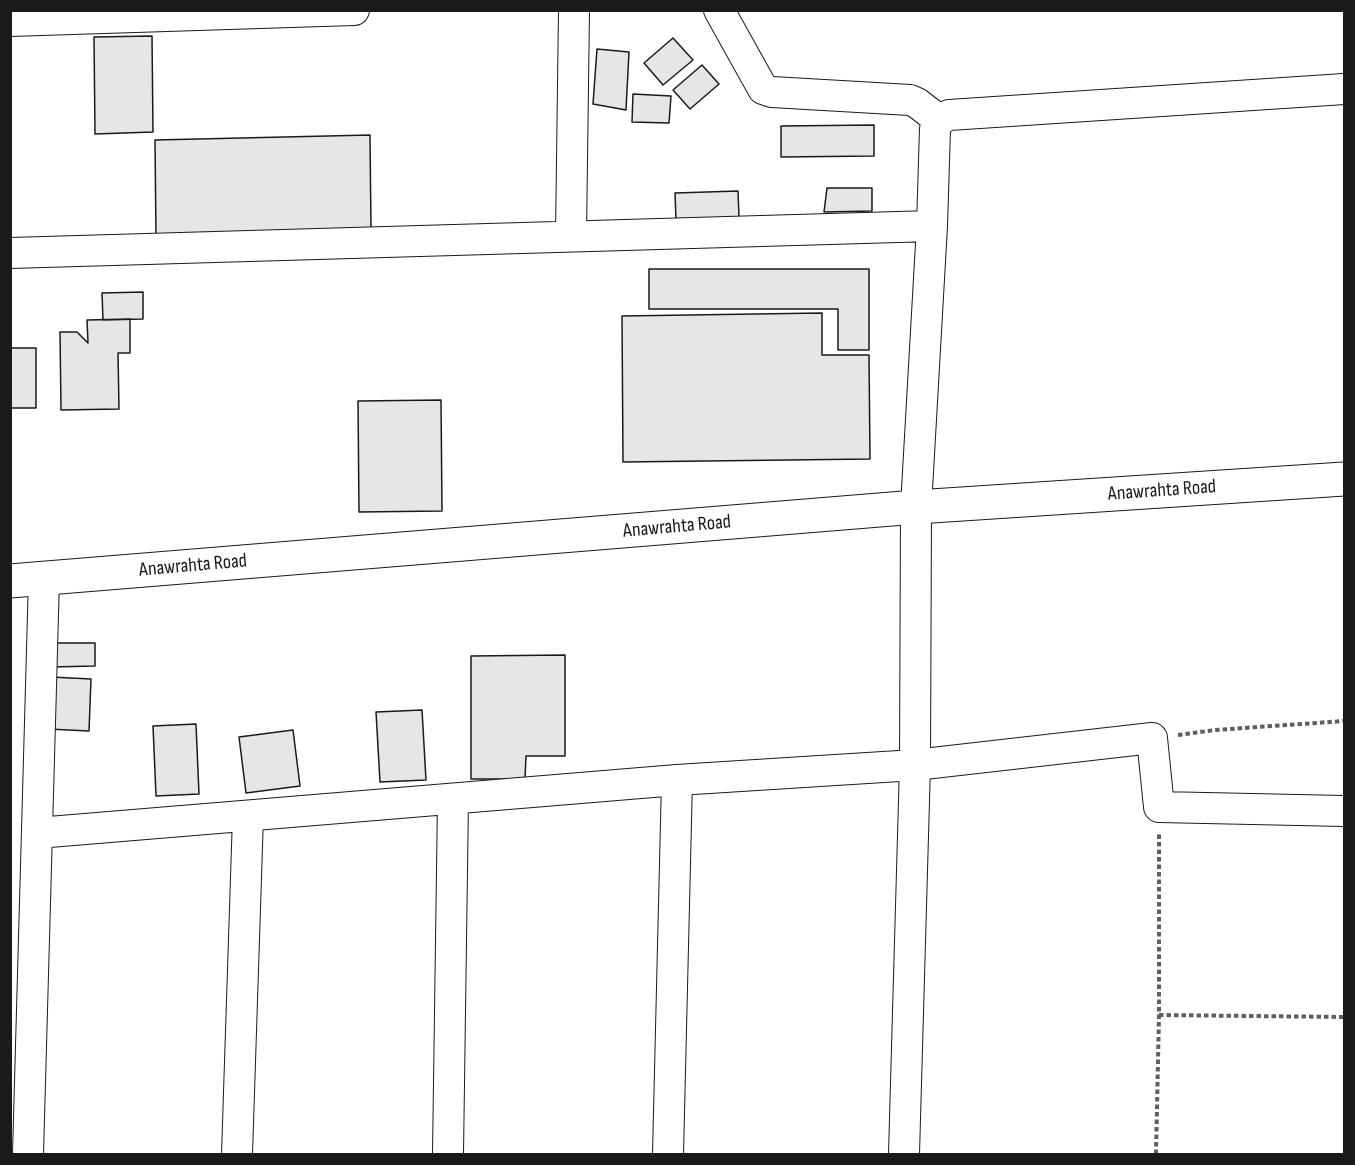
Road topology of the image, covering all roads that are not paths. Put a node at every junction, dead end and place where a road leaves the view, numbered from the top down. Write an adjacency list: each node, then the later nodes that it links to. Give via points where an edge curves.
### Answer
1 (354, 10): 4 (street)
2 (574, 10): 10 (street)
3 (719, 10): 8 (street, via 763,89 910,100)
4 (329, 11): 5 (street)
5 (84, 14): 6 (street)
6 (10, 21)
7 (1344, 89): 8 (street, via 949,115)
8 (939, 120): 9 (street, via 935,129)
9 (932, 226): 10 (street); 13 (street)
10 (571, 237): 11 (street)
11 (10, 253)
12 (1344, 479): 13 (main road, Anawrahta Road)
13 (916, 507): 14 (main road, Anawrahta Road); 16 (street)
14 (44, 578): 15 (main road, Anawrahta Road); 21 (street)
15 (10, 581)
16 (915, 765): 17 (street); 19 (street, via 1152,738 1159,807); 26 (street)
17 (677, 780): 18 (street); 25 (street)
18 (453, 799): 20 (street); 24 (street)
19 (1344, 811)
20 (248, 816): 21 (street); 23 (street)
21 (36, 833): 22 (street)
22 (28, 1155)
23 (237, 1155)
24 (448, 1155)
25 (669, 1155)
26 (904, 1155)

